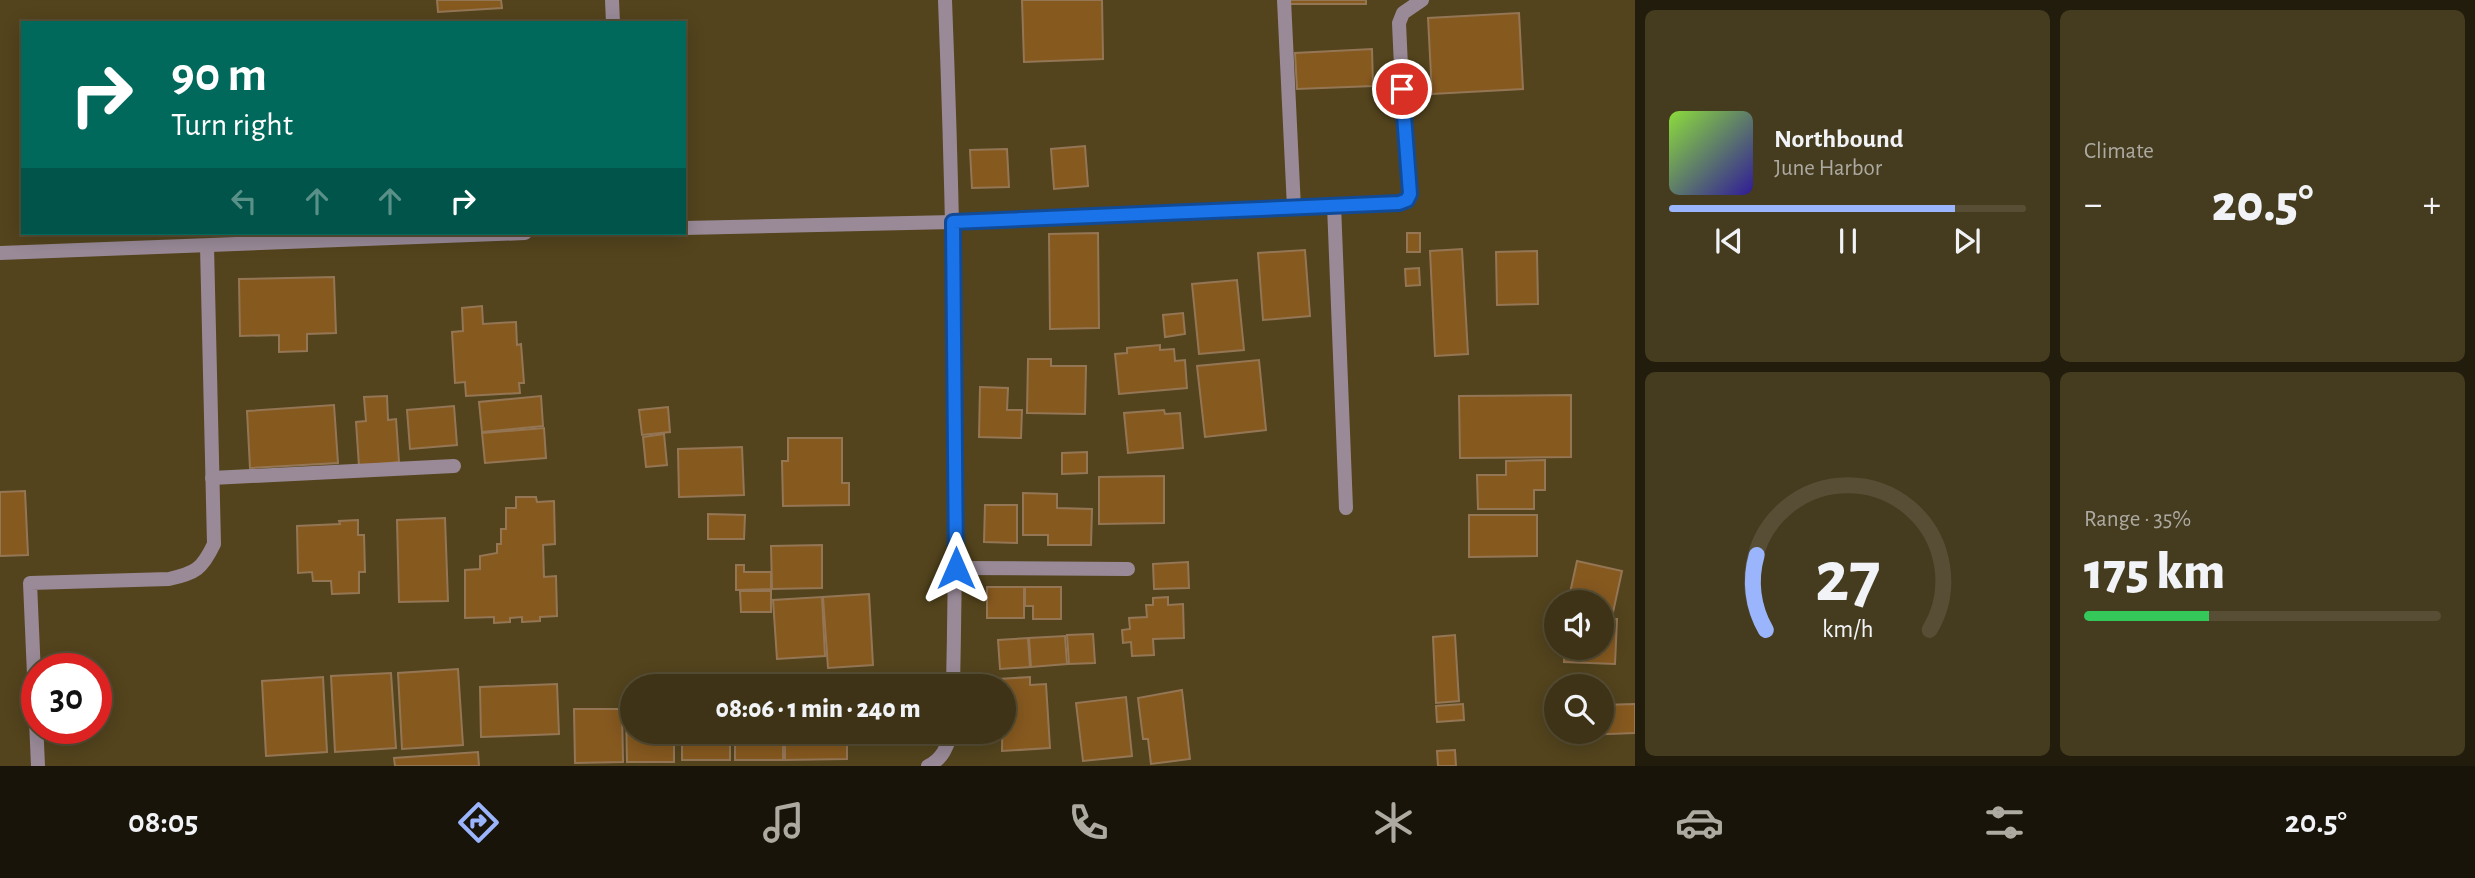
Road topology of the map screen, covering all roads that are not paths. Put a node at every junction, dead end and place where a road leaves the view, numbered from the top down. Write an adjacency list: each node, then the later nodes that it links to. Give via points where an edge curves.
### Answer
1 (612, 0): 5 (street)
2 (945, 0): 8 (street)
3 (1284, 0): 7 (street)
4 (1422, 0): 6 (street, via 1403,13 1399,23 1410,194 1399,203)
5 (613, 21)
6 (1334, 205): 7 (street); 15 (street)
7 (1294, 208): 8 (street)
8 (953, 222): 9 (street); 16 (street)
9 (686, 228)
10 (476, 235): 11 (street)
11 (207, 246): 12 (street); 14 (street)
12 (0, 253)
13 (454, 466): 14 (street)
14 (212, 478): 20 (street, via 214,544 204,564 191,574 169,579 30,583)
15 (1346, 508)
16 (956, 568): 17 (street); 18 (street)
17 (1128, 569)
18 (953, 674)
19 (947, 744): 21 (street)
20 (38, 766)
21 (928, 766)

